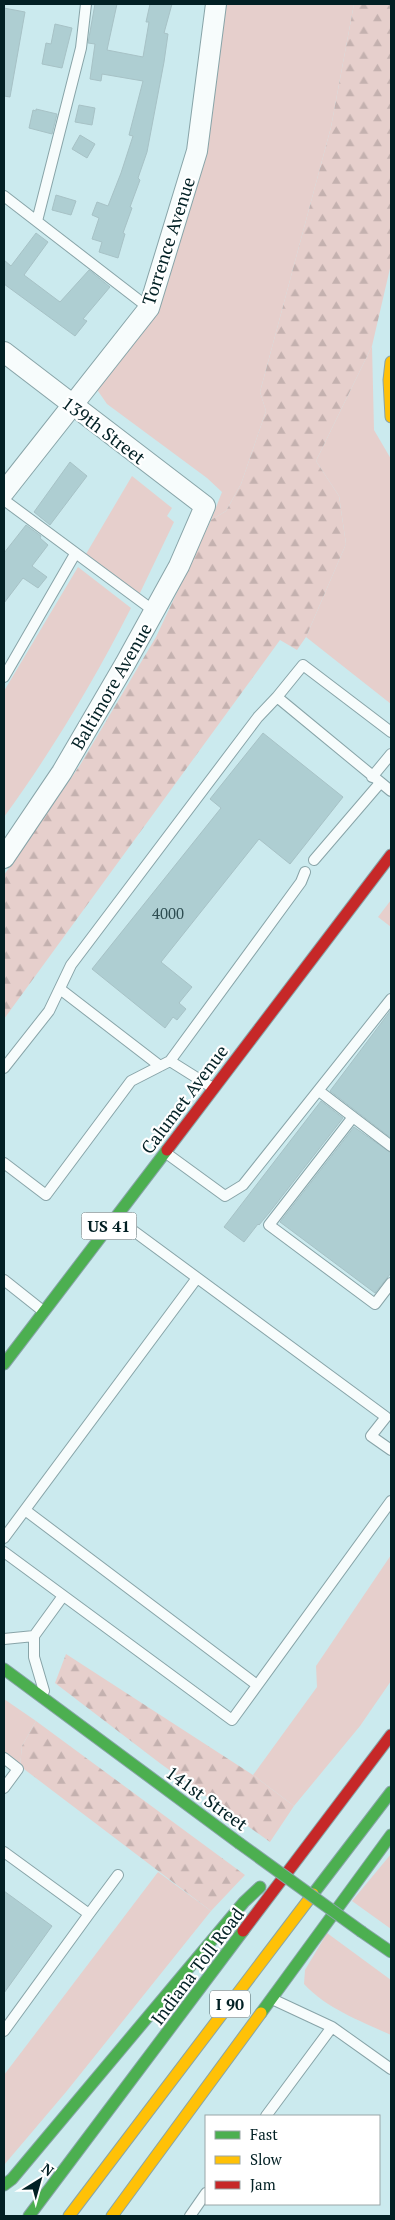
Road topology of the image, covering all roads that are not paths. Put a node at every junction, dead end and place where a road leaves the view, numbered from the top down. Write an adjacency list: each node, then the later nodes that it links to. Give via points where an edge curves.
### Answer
1 (86, 4): 4 (lane, via 80,48)
2 (216, 4): 5 (street, Torrence Avenue, via 197,151)
3 (4, 196): 4 (lane)
4 (37, 221): 5 (lane)
5 (149, 308): 8 (street, Torrence Avenue)
6 (4, 352): 8 (street, 139th Street)
7 (391, 362): 9 (main road)
8 (72, 405): 10 (street, Torrence Avenue); 12 (street, 139th Street)
9 (391, 417)
10 (4, 492)
11 (4, 500): 13 (lane)
12 (205, 506): 14 (street, Baltimore Avenue)
13 (75, 554): 14 (lane); 15 (lane)
14 (154, 611): 22 (street, Baltimore Avenue, via 62,772)
15 (4, 677)
16 (277, 697): 17 (lane, via 304,665); 19 (lane); 25 (lane, via 258,717 71,965)
17 (391, 732)
18 (391, 754): 19 (lane)
19 (376, 780): 20 (lane); 23 (lane)
20 (391, 791)
21 (391, 855): 30 (main road, Calumet Avenue / US 41)
22 (4, 858)
23 (314, 860)
24 (305, 872): 27 (lane)
25 (60, 989): 28 (lane); 29 (lane, via 49,1011)
26 (391, 999): 31 (lane)
27 (170, 1061): 28 (lane); 30 (lane)
28 (160, 1066): 35 (lane, via 131,1081 46,1195)
29 (4, 1068)
30 (214, 1089): 34 (main road, Calumet Avenue / US 41)
31 (319, 1091): 32 (lane); 34 (lane, via 260,1167 243,1185 225,1196)
32 (353, 1117): 33 (lane); 39 (lane, via 270,1225 375,1304)
33 (391, 1146)
34 (165, 1152): 36 (main road, Calumet Avenue / US 41)
35 (4, 1163)
36 (115, 1218): 37 (lane); 40 (main road, Calumet Avenue / US 41)
37 (197, 1278): 42 (lane, via 386,1417 371,1436); 44 (lane)
38 (4, 1280): 40 (lane)
39 (391, 1283)
40 (44, 1312): 41 (main road, Calumet Avenue / US 41)
41 (4, 1364)
42 (391, 1450)
43 (391, 1501): 51 (lane)
44 (24, 1510): 45 (lane); 51 (lane)
45 (4, 1538)
46 (4, 1552): 47 (lane)
47 (63, 1596): 48 (lane); 51 (lane, via 232,1720)
48 (34, 1636): 49 (lane); 52 (lane, via 34,1656)
49 (4, 1639)
50 (4, 1669): 52 (main road, 141st Street)
51 (257, 1685)
52 (47, 1700): 62 (main road, 141st Street, bridge)
53 (391, 1735): 58 (main road, Indiana Toll Road / I 90)
54 (4, 1758): 55 (lane, via 18,1769)
55 (4, 1788)
56 (391, 1792): 71 (main road, I 90)
57 (391, 1835): 63 (main road)
58 (317, 1836): 68 (main road, via 244,1902); 70 (main road, Indiana Toll Road / I 90)
59 (4, 1852): 61 (lane)
60 (118, 1875): 61 (lane)
61 (89, 1914): 65 (lane)
62 (391, 1952)
63 (271, 1999): 64 (lane); 72 (main road)
64 (332, 2026): 66 (lane); 67 (lane)
65 (4, 2030)
66 (391, 2069)
67 (267, 2115)
68 (4, 2186)
69 (205, 2194): 73 (lane)
70 (29, 2216)
71 (70, 2216)
72 (112, 2216)
73 (190, 2216)

